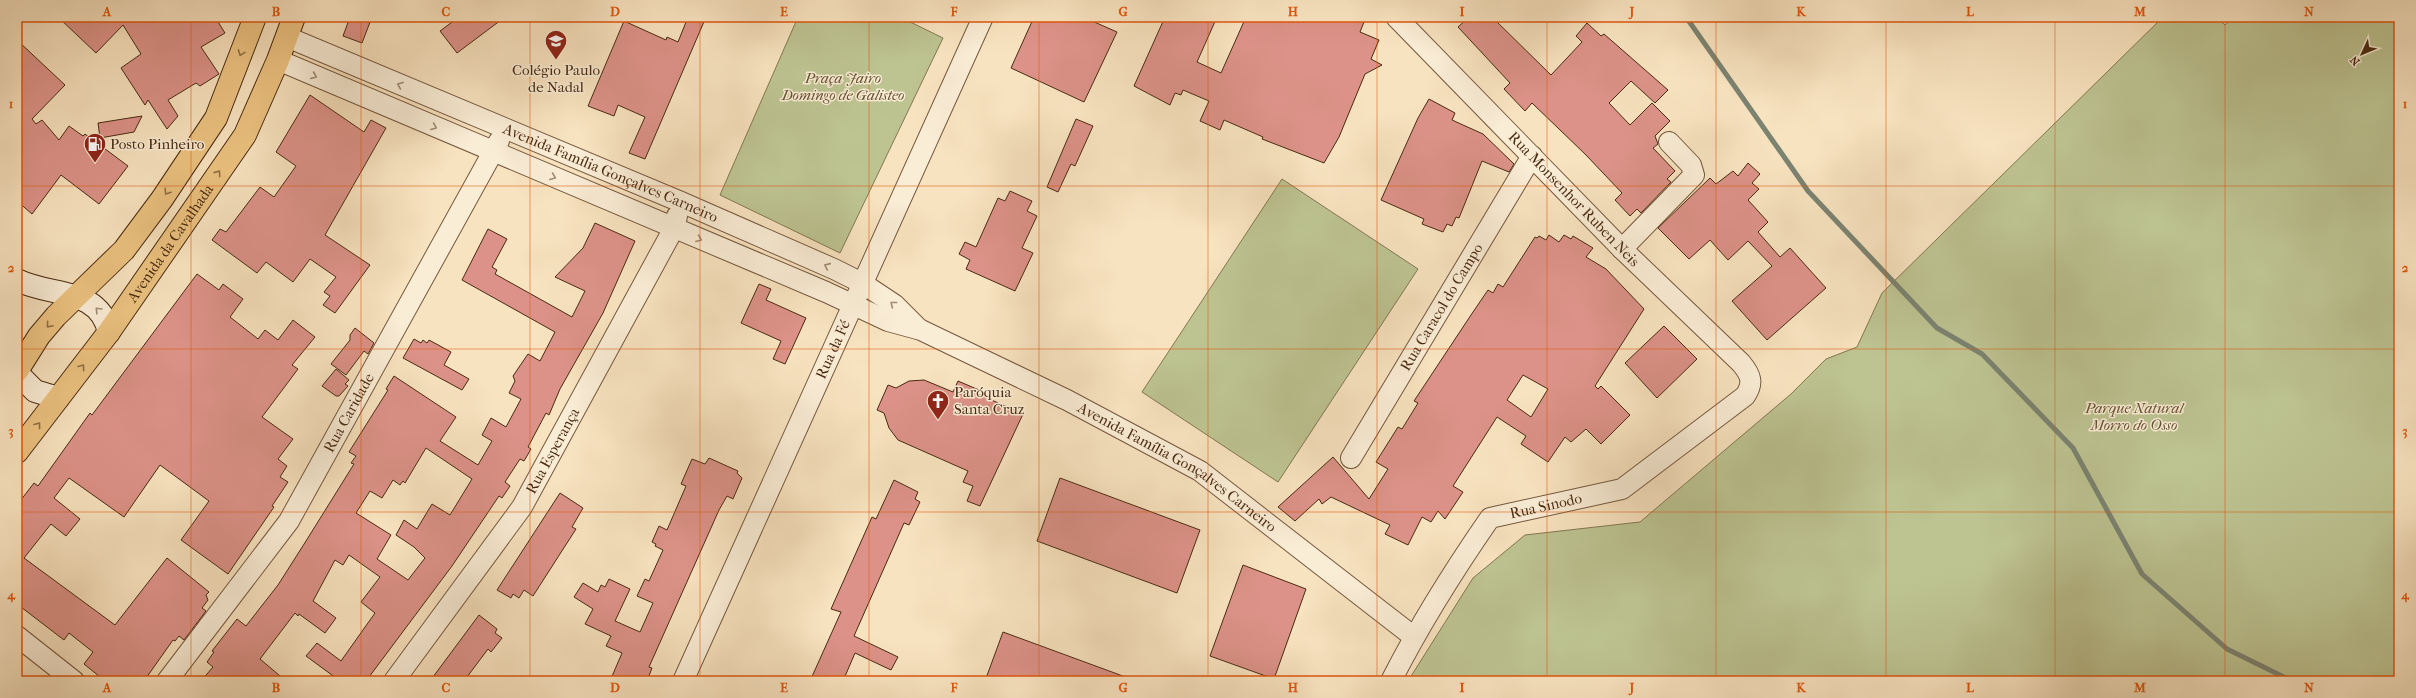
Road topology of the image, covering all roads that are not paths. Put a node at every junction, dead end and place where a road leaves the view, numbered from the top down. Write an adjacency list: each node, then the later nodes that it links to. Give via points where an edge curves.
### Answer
1 (255, 17): 15 (main road, Avenida da Cavalhada, one-way to 15, via 216,118 162,199 124,250)
2 (983, 17): 14 (street, Rua da Fé)
3 (1396, 17): 9 (street, Rua Monsenhor Ruben Neis)
4 (290, 27): 5 (main road, Avenida da Cavalhada); 6 (street, Avenida Família Gonçalves Carneiro, one-way to 4)
5 (278, 60): 8 (street, Avenida Família Gonçalves Carneiro, one-way to 8); 18 (main road, Avenida da Cavalhada, one-way to 5, via 245,135)
6 (504, 128): 8 (street, Rua Caridade); 10 (street, Avenida Família Gonçalves Carneiro)
7 (1669, 142): 12 (street, via 1691,165 1694,175)
8 (495, 153): 11 (street, Avenida Família Gonçalves Carneiro, one-way to 11); 27 (street, Rua Caridade, via 289,522)
9 (1532, 156): 12 (street, Rua Monsenhor Ruben Neis); 23 (street, Rua Caracol do Campo)
10 (681, 202): 11 (street, Rua Esperança); 14 (street, Avenida Família Gonçalves Carneiro, one-way to 10)
11 (674, 228): 16 (street, Avenida Família Gonçalves Carneiro, one-way to 16); 28 (street, Rua Esperança, via 522,507)
12 (1622, 249): 20 (street, Rua Monsenhor Ruben Neis, via 1741,363 1748,371)
13 (17, 280): 15 (main road)
14 (862, 283): 16 (street, Rua da Fé); 17 (street, Avenida Família Gonçalves Carneiro, one-way to 14, via 895,305)
15 (77, 298): 18 (main road, one-way to 15, via 100,309 88,301); 19 (main road, Avenida da Cavalhada, one-way to 19, via 56,316 39,336)
16 (852, 305): 17 (street, Avenida Família Gonçalves Carneiro); 29 (street, Rua da Fé)
17 (921, 330): 25 (street, Avenida Família Gonçalves Carneiro, via 1067,400 1200,471)
18 (109, 332): 21 (main road, Avenida da Cavalhada, one-way to 18)
19 (17, 372): 21 (main road, via 35,390)
20 (1751, 381): 25 (street, Rua Sinodo, via 1750,389 1745,396 1622,489 1490,518)
21 (58, 398): 22 (main road, Avenida da Cavalhada, one-way to 21)
22 (17, 452)
23 (1351, 458)
24 (17, 636): 26 (street)
25 (1414, 636): 30 (street, Rua Sinodo)
26 (74, 681)
27 (167, 681)
28 (394, 681)
29 (682, 681)
30 (1391, 681)

